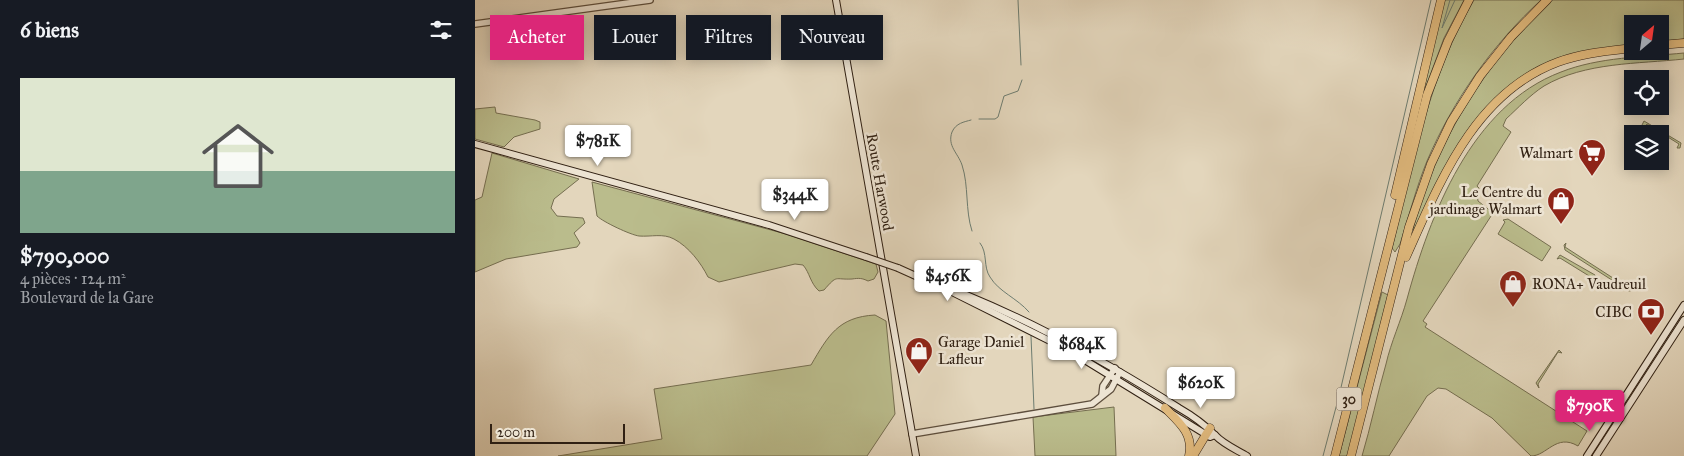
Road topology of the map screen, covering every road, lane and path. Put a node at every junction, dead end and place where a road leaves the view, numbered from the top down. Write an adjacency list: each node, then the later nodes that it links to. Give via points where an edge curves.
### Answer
1 (650, 0): 6 (street)
2 (835, 0): 17 (main road, Route Harwood)
3 (1441, 0): 13 (highway)
4 (1469, 0): 13 (highway, via 1448,40 1427,95)
5 (1547, 0): 11 (highway, via 1487,66 1448,127 1419,195)
6 (475, 24)
7 (1684, 43): 8 (highway)
8 (1669, 44)
9 (1624, 49): 11 (highway, via 1587,54 1551,65 1497,101 1445,172)
10 (475, 144): 15 (main road, bridge, via 755,220 898,268)
11 (1400, 269): 24 (highway, 30)
12 (1684, 305): 25 (main road)
13 (1369, 317): 23 (highway, 30)
14 (1684, 320): 26 (main road)
15 (1116, 373): 16 (main road); 17 (street, via 1103,386 1097,401 1086,405); 18 (main road)
16 (1165, 408): 18 (main road); 20 (highway, via 1186,430)
17 (911, 434): 19 (main road, Route Harwood)
18 (1210, 434): 20 (highway); 21 (highway); 22 (main road)
19 (916, 456)
20 (1191, 456)
21 (1199, 456)
22 (1247, 456)
23 (1335, 456)
24 (1351, 456)
25 (1587, 456)
26 (1596, 456)

